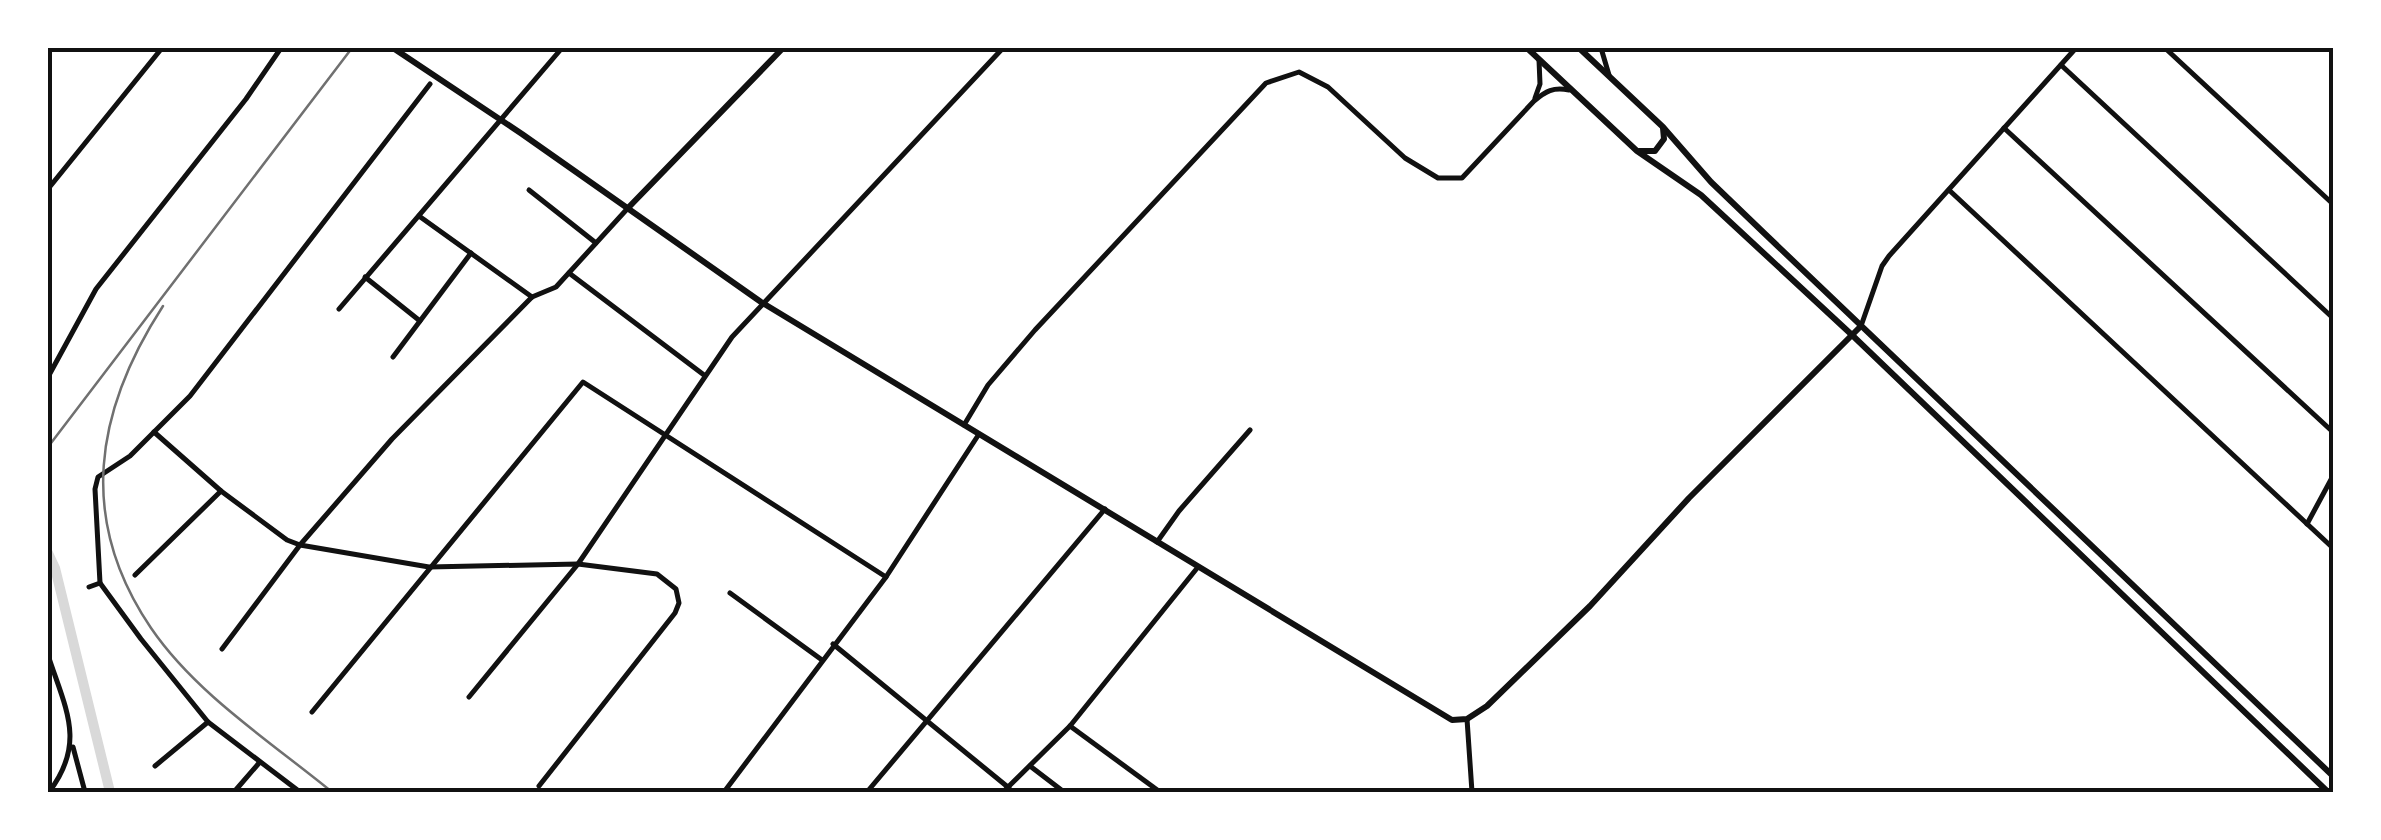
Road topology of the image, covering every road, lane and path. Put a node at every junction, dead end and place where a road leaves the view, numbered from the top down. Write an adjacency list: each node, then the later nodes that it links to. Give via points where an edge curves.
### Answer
1 (162, 48): 21 (street)
2 (281, 48): 40 (street, via 96,289)
3 (394, 48): 25 (main road)
4 (562, 48): 26 (street)
5 (783, 48): 25 (main road)
6 (1003, 48): 32 (street)
7 (1527, 48): 12 (main road)
8 (1580, 48): 14 (main road)
9 (1601, 48): 14 (street)
10 (2076, 48): 13 (street)
11 (2165, 48): 24 (street)
12 (1538, 59): 16 (main road); 17 (street)
13 (2061, 65): 19 (street); 34 (street)
14 (1610, 78): 18 (main road)
15 (430, 84): 43 (street, via 190,396)
16 (1571, 90): 17 (street, via 1547,90); 20 (main road)
17 (1534, 101): 41 (street, via 1462,178 1438,178 1404,158 1328,87 1299,72 1266,83 1035,330)
18 (1663, 126): 20 (main road, via 1664,140 1655,151); 36 (main road, via 1711,182)
19 (2004, 128): 23 (street); 44 (street)
20 (1637, 151): 37 (main road, via 1701,195)
21 (48, 189)
22 (528, 190): 27 (street)
23 (1949, 190): 36 (street, via 1882,266); 50 (street)
24 (2334, 206)
25 (628, 208): 27 (street); 32 (main road)
26 (419, 216): 28 (street); 30 (street)
27 (596, 242): 29 (street)
28 (471, 253): 31 (street); 35 (street)
29 (569, 273): 31 (street); 39 (street)
30 (364, 277): 33 (street); 35 (street)
31 (532, 297): 52 (street)
32 (761, 302): 39 (street); 41 (main road)
33 (339, 309)
34 (2334, 318)
35 (420, 321): 38 (street)
36 (1861, 326): 37 (main road); 76 (main road)
37 (1852, 335): 68 (main road, via 1590,606); 88 (main road)
38 (393, 357)
39 (704, 375): 46 (street)
40 (48, 378)
41 (964, 425): 45 (main road)
42 (1250, 430): 51 (street)
43 (154, 432): 48 (street); 59 (street, via 98,477)
44 (2334, 433)
45 (978, 434): 49 (main road); 58 (street)
46 (663, 436): 54 (street); 55 (street, via 584,382); 58 (street)
47 (2334, 474): 50 (street)
48 (220, 491): 52 (street); 57 (street)
49 (1105, 510): 51 (main road); 69 (street)
50 (2307, 524): 53 (street)
51 (1158, 542): 56 (main road)
52 (300, 544): 55 (street); 63 (street)
53 (2334, 550)
54 (578, 564): 55 (street); 66 (street); 77 (street, via 657,574 676,589 679,603)
55 (429, 566): 67 (street)
56 (1198, 567): 68 (main road, via 1437,714); 71 (street)
57 (136, 575)
58 (886, 577): 62 (street)
59 (100, 582): 60 (street); 70 (street)
60 (89, 587)
61 (730, 593): 65 (street)
62 (834, 644): 65 (street); 69 (street)
63 (222, 649)
64 (48, 655): 72 (street)
65 (822, 660): 83 (street)
66 (470, 697)
67 (312, 712)
68 (1466, 719): 87 (street)
69 (929, 720): 78 (street); 84 (street)
70 (208, 722): 73 (street); 74 (street)
71 (1070, 726): 75 (street); 86 (street)
72 (72, 746): 79 (street); 80 (street)
73 (259, 762): 81 (street); 82 (street)
74 (155, 766)
75 (1030, 766): 78 (street); 85 (street)
76 (2334, 777)
77 (539, 786)
78 (1006, 790)
79 (49, 792)
80 (86, 792)
81 (234, 792)
82 (300, 792)
83 (724, 792)
84 (866, 792)
85 (1064, 792)
86 (1160, 792)
87 (1472, 792)
88 (2328, 792)

